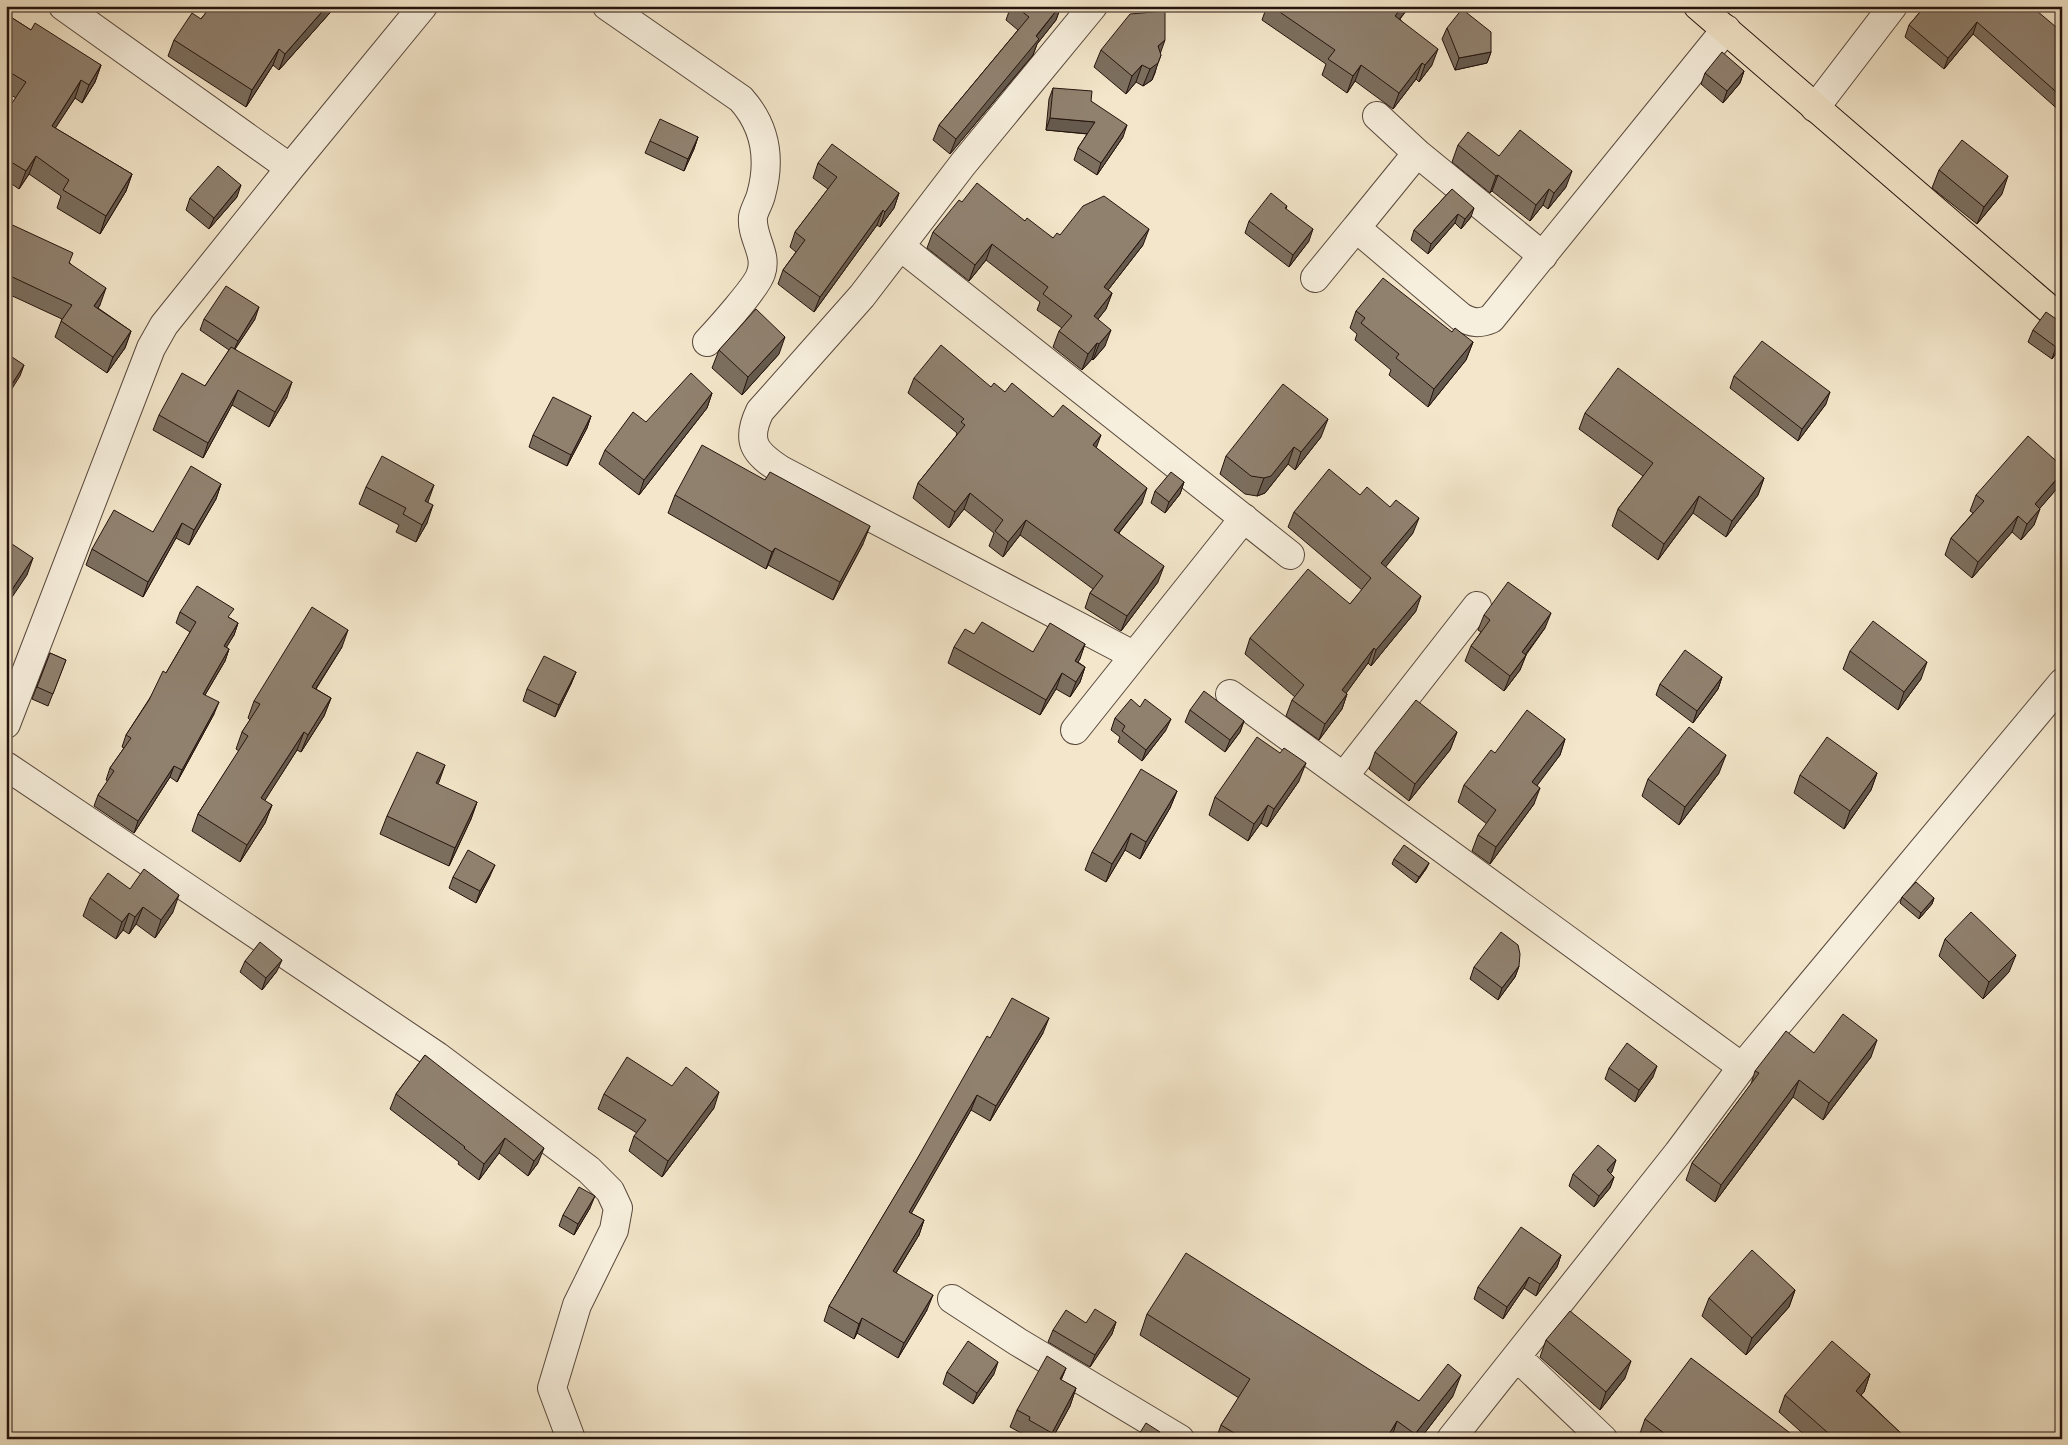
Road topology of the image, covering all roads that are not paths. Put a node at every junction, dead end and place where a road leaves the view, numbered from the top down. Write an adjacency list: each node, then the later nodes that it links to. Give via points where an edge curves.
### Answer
1 (63, 6): 11 (street)
2 (423, 6): 11 (street)
3 (607, 6): 17 (street, via 741,99 754,114 762,132 767,162 753,216 754,232 764,260 761,275)
4 (1093, 6): 13 (street, via 963,164)
5 (1698, 6): 7 (main road)
6 (1893, 6): 8 (street)
7 (1726, 29): 8 (main road); 14 (street)
8 (1815, 108): 16 (main road)
9 (1377, 116): 10 (street)
10 (1417, 153): 12 (street); 14 (street)
11 (290, 168): 24 (street, via 164,325 151,348)
12 (1356, 228): 14 (street, via 1452,310 1471,322 1491,319); 15 (street)
13 (901, 247): 18 (street); 21 (street, via 760,412 753,426 752,440 758,451 781,470)
14 (1543, 256)
15 (1315, 278)
16 (2059, 312)
17 (707, 342)
18 (1244, 518): 19 (street); 21 (street)
19 (1290, 555)
20 (1476, 606): 27 (street)
21 (1133, 655): 25 (street)
22 (2062, 683): 28 (street)
23 (1230, 694): 27 (street)
24 (6, 724)
25 (1075, 730)
26 (6, 766): 31 (street, via 437,1056 589,1170 610,1191 618,1208 614,1230 577,1305 552,1388)
27 (1344, 776): 28 (street)
28 (1742, 1067): 30 (street)
29 (952, 1299): 32 (street)
30 (1516, 1357): 33 (street); 34 (street)
31 (572, 1439)
32 (1180, 1439)
33 (1451, 1439)
34 (1603, 1439)

